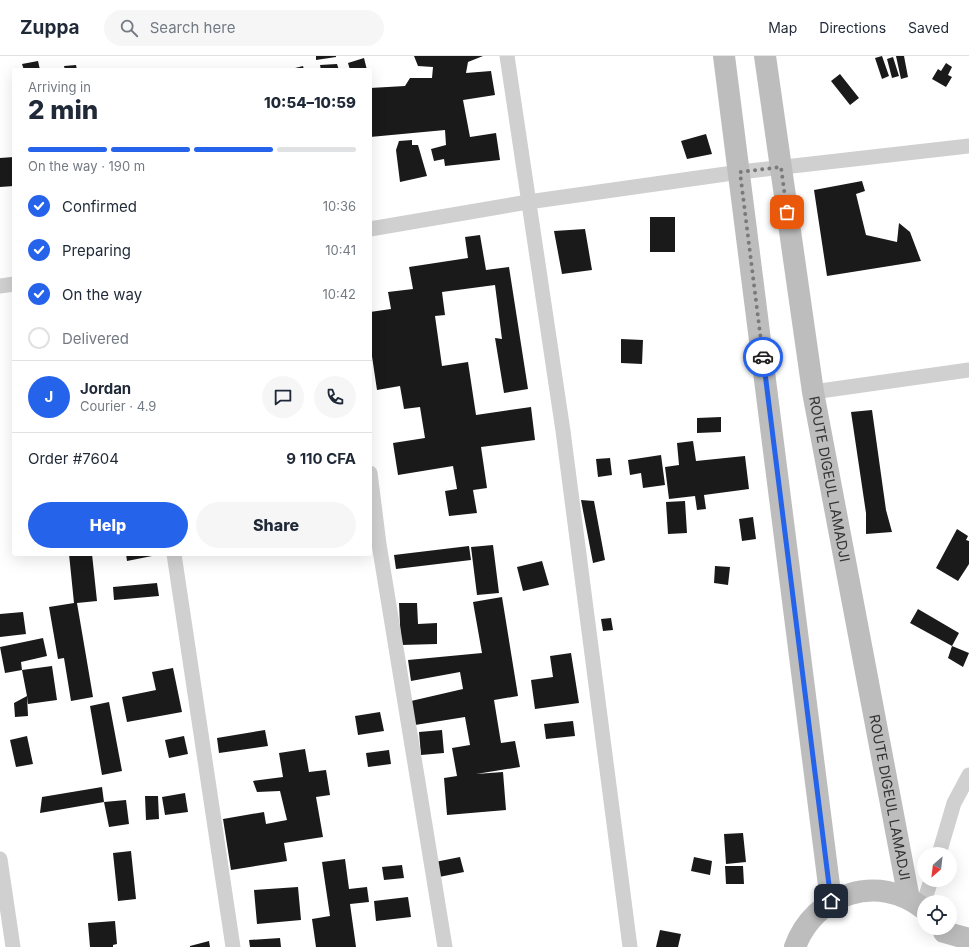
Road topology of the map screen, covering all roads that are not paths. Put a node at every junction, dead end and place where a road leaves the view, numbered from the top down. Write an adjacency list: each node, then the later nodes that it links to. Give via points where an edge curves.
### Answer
1 (507, 56): 7 (street)
2 (724, 56): 6 (main road)
3 (766, 56): 5 (main road, ROUTE DIGEUL LAMADJI)
4 (969, 146): 5 (street)
5 (781, 167): 6 (street); 12 (main road, ROUTE DIGEUL LAMADJI)
6 (740, 172): 7 (street); 19 (main road)
7 (528, 202): 8 (street); 26 (street, via 563,431)
8 (372, 229)
9 (12, 284): 10 (street)
10 (0, 286)
11 (969, 370): 12 (street)
12 (813, 392): 18 (main road, ROUTE DIGEUL LAMADJI)
13 (372, 489): 25 (street, via 380,552)
14 (174, 556): 24 (street)
15 (969, 775): 16 (street, via 954,803)
16 (941, 847)
17 (0, 859): 23 (street)
18 (919, 895)
19 (831, 901): 20 (main road, via 862,891 878,891 894,893); 27 (main road, via 807,922)
20 (917, 902)
21 (945, 936): 22 (main road)
22 (969, 939)
23 (13, 947)
24 (233, 947)
25 (445, 947)
26 (630, 947)
27 (795, 947)

